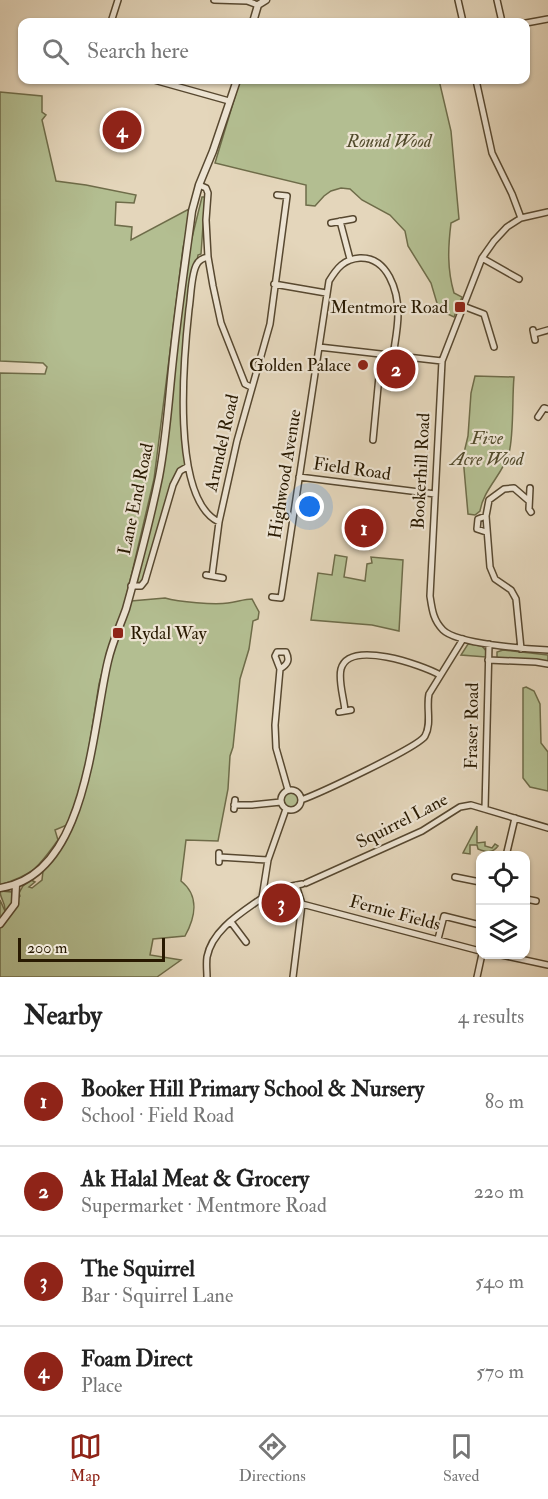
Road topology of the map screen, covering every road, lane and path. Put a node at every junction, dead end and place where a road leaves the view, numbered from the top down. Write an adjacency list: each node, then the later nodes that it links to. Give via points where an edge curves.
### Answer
1 (118, 0): 7 (street)
2 (214, 0): 6 (street)
3 (266, 0): 6 (street)
4 (458, 0): 9 (street)
5 (497, 0): 10 (street)
6 (258, 5): 8 (street)
7 (112, 18)
8 (254, 18)
9 (462, 18)
10 (501, 18)
11 (548, 20): 12 (street)
12 (530, 22)
13 (168, 84): 16 (street)
14 (235, 84): 16 (street, Lane End Road)
15 (477, 84): 20 (street, via 492,153)
16 (229, 101): 17 (street, Lane End Road)
17 (199, 185): 24 (street, via 208,193); 50 (street, Lane End Road, via 188,238 159,475)
18 (277, 195): 28 (street, Arundel Road, via 287,196)
19 (548, 212): 20 (street, Bookerhill Road)
20 (521, 218): 25 (street, Bookerhill Road, via 507,227)
21 (353, 219): 22 (street)
22 (340, 221): 23 (street); 26 (street)
23 (331, 223)
24 (208, 257): 38 (street, via 220,322 245,384); 42 (street, via 196,265 186,336)
25 (482, 258): 27 (street); 30 (street, Bookerhill Road)
26 (350, 259): 29 (street, Highwood Avenue, via 337,267); 36 (street, via 379,262 390,277 398,314)
27 (519, 279)
28 (274, 284): 29 (street); 38 (street, Arundel Road, via 270,324)
29 (326, 292): 33 (street, Highwood Avenue)
30 (463, 306): 34 (street, via 484,314); 37 (street, Bookerhill Road)
31 (548, 330): 32 (street)
32 (534, 335)
33 (319, 346): 35 (street); 43 (street, Highwood Avenue)
34 (495, 347)
35 (381, 355): 36 (street); 41 (street)
36 (393, 356): 37 (street)
37 (442, 362): 45 (street, Bookerhill Road)
38 (251, 387): 48 (street, Arundel Road)
39 (548, 409): 40 (street, via 544,408)
40 (538, 417)
41 (373, 440)
42 (187, 467): 48 (street, via 211,519); 50 (street, via 180,471 173,485 145,580 141,586)
43 (299, 477): 45 (street, Field Road); 51 (street, Highwood Avenue, via 281,598)
44 (530, 488): 46 (street)
45 (435, 494): 52 (street, Bookerhill Road, via 432,616 444,632)
46 (529, 501): 47 (street); 54 (street, via 514,488 504,489 489,500 486,516 490,567 495,579 511,590 516,599)
47 (531, 512)
48 (219, 522): 49 (street, Arundel Road, via 209,575)
49 (223, 578)
50 (131, 586): 75 (street, Lane End Road, via 109,657 76,813 54,854 38,872)
51 (272, 597)
52 (463, 639): 53 (street, Bookerhill Road); 59 (street)
53 (489, 644): 54 (street, Bookerhill Road); 56 (street, Fraser Road)
54 (521, 649): 55 (street, Bookerhill Road)
55 (548, 650)
56 (488, 660): 57 (street); 66 (street, Fraser Road)
57 (548, 664)
58 (280, 669): 61 (street, via 276,748)
59 (440, 675): 60 (street, via 412,663 355,655 344,662 340,675); 62 (street, via 429,694 428,728 417,745)
60 (345, 711)
61 (288, 790): 62 (street, via 295,791); 63 (street)
62 (301, 800): 65 (street, via 296,808)
63 (281, 802): 64 (street); 65 (street)
64 (234, 805)
65 (286, 809): 71 (street)
66 (485, 809): 67 (street, Squirrel Lane); 74 (street, Squirrel Lane, via 460,807 422,831)
67 (514, 818): 68 (street, Squirrel Lane); 69 (street)
68 (548, 828)
69 (507, 851)
70 (219, 858): 71 (street)
71 (268, 860): 77 (street)
72 (455, 877): 73 (street)
73 (476, 881)
74 (302, 884): 77 (street, Squirrel Lane, via 272,891); 80 (street)
75 (16, 885): 76 (street, Lane End Road); 82 (street, via 15,904)
76 (0, 888)
77 (262, 898): 81 (street, Squirrel Lane)
78 (530, 900): 79 (street)
79 (536, 901)
80 (302, 904): 84 (street, Fernie Fields); 91 (street)
81 (231, 922): 85 (street); 90 (street, Squirrel Lane, via 213,940 207,957)
82 (0, 924)
83 (476, 924): 84 (street, via 444,916)
84 (438, 939): 86 (street, Fernie Fields)
85 (246, 942)
86 (476, 951)
87 (480, 959): 92 (street)
88 (520, 959): 89 (street)
89 (548, 965)
90 (207, 977)
91 (293, 977)
92 (477, 977)

